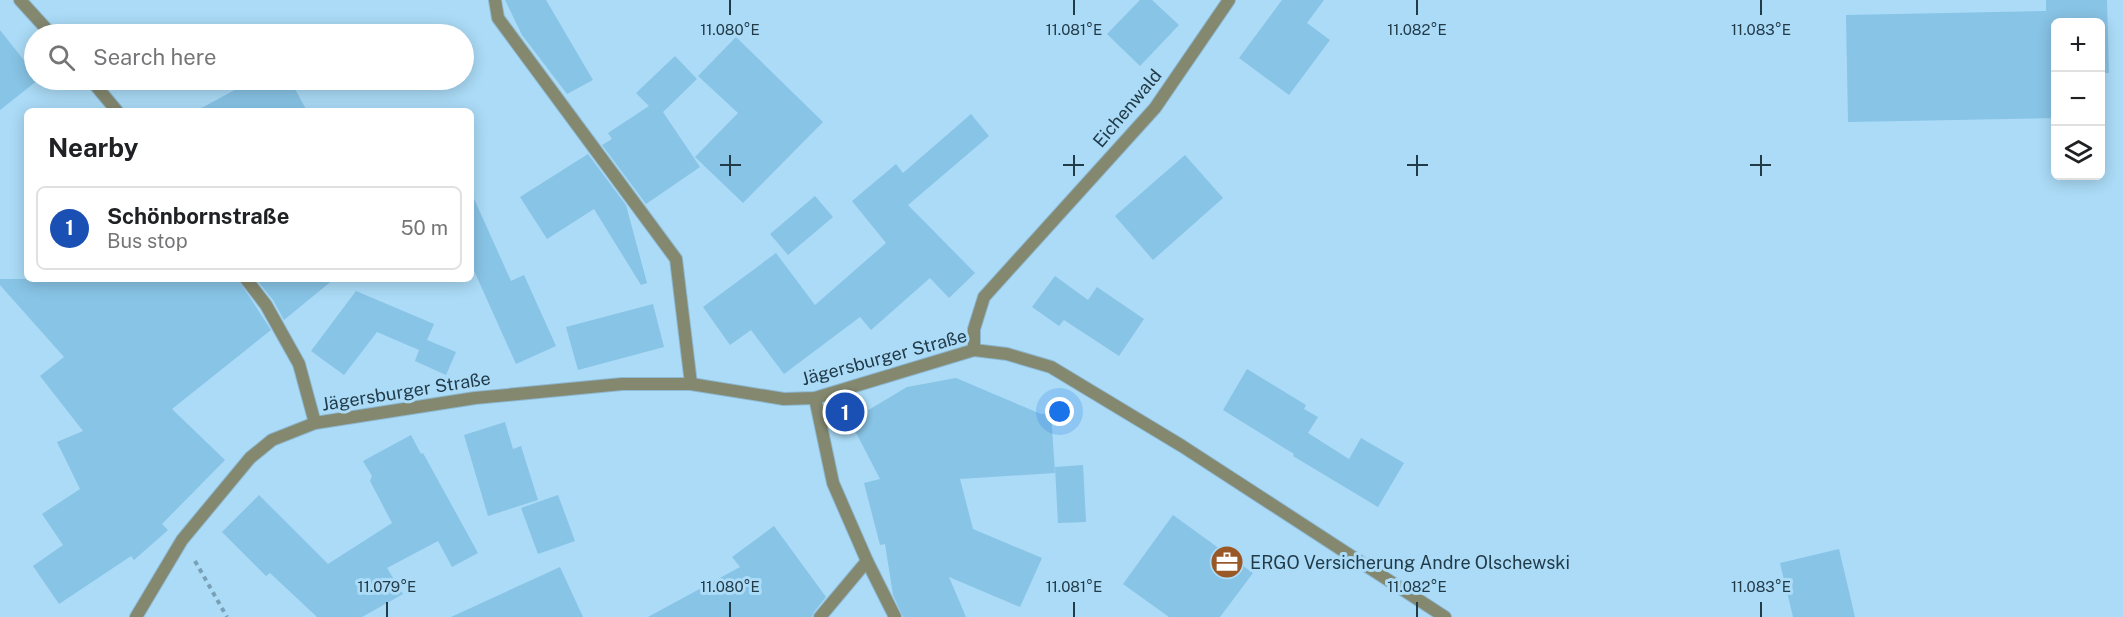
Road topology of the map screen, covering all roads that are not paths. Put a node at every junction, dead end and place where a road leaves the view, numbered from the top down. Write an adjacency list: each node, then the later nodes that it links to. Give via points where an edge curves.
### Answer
1 (20, 0): 4 (street)
2 (495, 0): 9 (street, via 498,18 676,259)
3 (1229, 0): 8 (street, Eichenwald, via 1155,108 984,297 974,329)
4 (42, 24)
5 (100, 90): 6 (street)
6 (115, 108)
7 (248, 282): 11 (street, via 266,305 298,364)
8 (974, 350): 10 (street, Jägersburger Straße); 16 (street, Jägersburger Straße, via 1007,354 1051,367 1182,446)
9 (691, 384): 10 (street, Jägersburger Straße, via 784,399); 11 (street, Jägersburger Straße, via 622,384 476,398)
10 (815, 398): 12 (street, via 833,483)
11 (315, 423): 13 (street, Jägersburger Straße, via 272,440 250,458 182,540)
12 (867, 561): 14 (street); 15 (street)
13 (136, 617)
14 (820, 617)
15 (895, 617)
16 (1445, 617)

